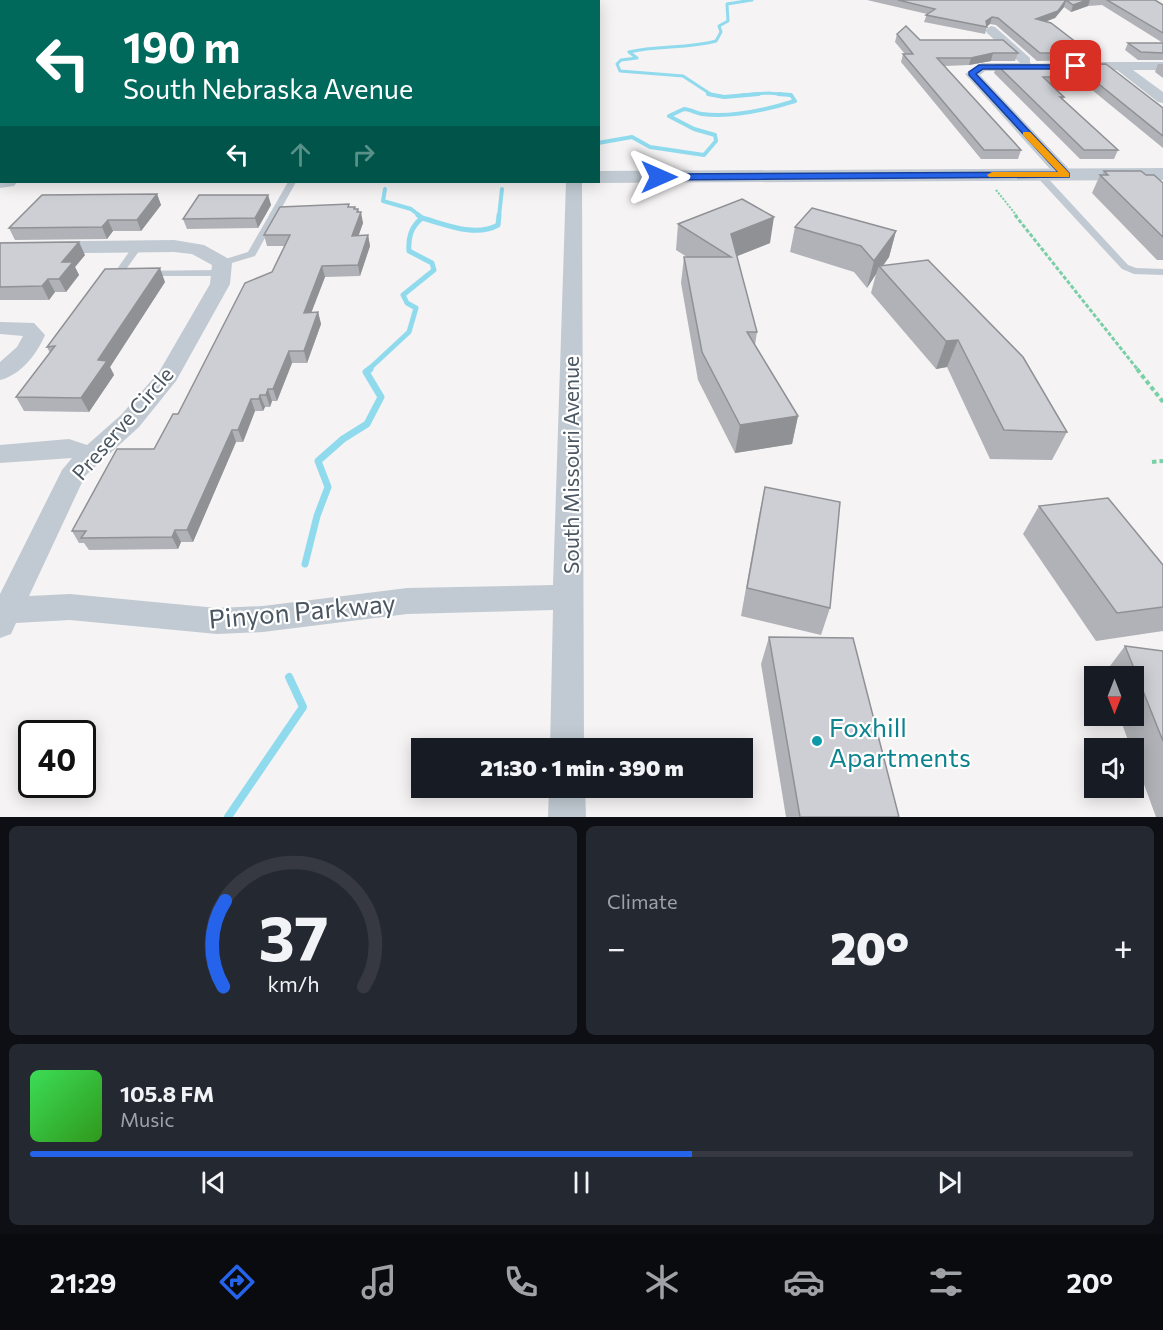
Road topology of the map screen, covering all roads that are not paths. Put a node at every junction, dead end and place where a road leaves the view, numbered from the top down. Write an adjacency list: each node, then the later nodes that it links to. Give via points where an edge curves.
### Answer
1 (991, 30): 8 (street, via 1037,66 977,69 973,77)
2 (1065, 66): 3 (street)
3 (1120, 66): 4 (street); 5 (street)
4 (1163, 66)
5 (1163, 99)
6 (1163, 174): 8 (street)
7 (1040, 175): 8 (street); 9 (street); 14 (lane, via 1125,267)
8 (1065, 175)
9 (600, 177)
10 (291, 183): 13 (lane, via 252,254)
11 (574, 183): 19 (street, South Missouri Avenue)
12 (0, 248): 13 (street, via 174,246 197,249)
13 (221, 268): 18 (street, Preserve Circle, via 220,284 168,376 130,421)
14 (1163, 272)
15 (0, 328): 16 (street, via 26,328 34,335 30,346)
16 (0, 374)
17 (0, 454): 18 (street, via 69,448)
18 (92, 455): 20 (street, Preserve Circle, via 75,470)
19 (569, 597): 20 (street, Pinyon Parkway, via 407,601 216,621 70,607); 21 (street, South Missouri Avenue)
20 (3, 615)
21 (567, 738)
22 (567, 798): 23 (street)
23 (567, 817)

